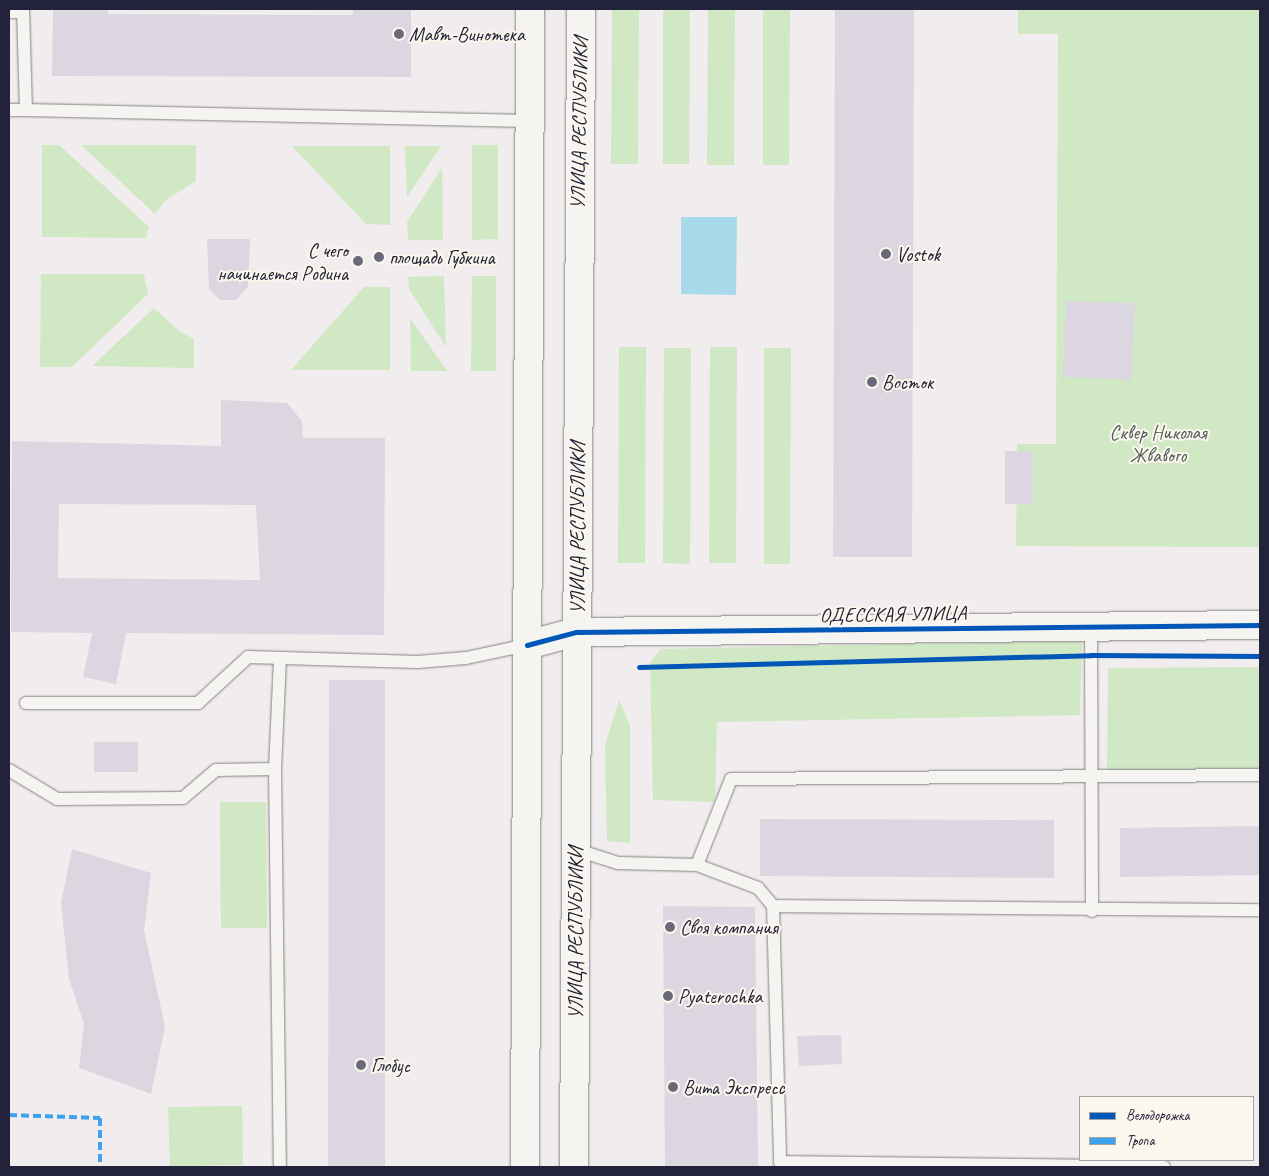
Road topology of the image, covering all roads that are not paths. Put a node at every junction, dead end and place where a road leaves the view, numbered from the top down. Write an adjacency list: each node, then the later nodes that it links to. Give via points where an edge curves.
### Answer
1 (530, 9): 7 (main road)
2 (581, 9): 10 (main road, УЛИЦА РЕСПУБЛИКИ)
3 (23, 10): 4 (lane); 6 (lane)
4 (9, 12)
5 (9, 110): 6 (lane)
6 (26, 110): 7 (lane)
7 (527, 121): 11 (main road)
8 (1260, 625): 9 (main road, ОДЕССКАЯ УЛИЦА)
9 (1091, 627): 10 (main road, ОДЕССКАЯ УЛИЦА); 17 (lane)
10 (576, 632): 11 (main road, ОДЕССКАЯ УЛИЦА); 18 (main road, УЛИЦА РЕСПУБЛИКИ)
11 (527, 645): 12 (lane, via 466,658 418,662); 24 (main road)
12 (280, 658): 13 (lane, via 248,657 198,702); 14 (lane)
13 (26, 703)
14 (274, 769): 15 (lane, via 216,770 183,798 57,799); 23 (lane)
15 (9, 770)
16 (1260, 776): 17 (lane)
17 (1091, 779): 19 (lane, via 731,779); 22 (lane)
18 (574, 849): 19 (lane, via 618,863); 25 (main road, УЛИЦА РЕСПУБЛИКИ)
19 (697, 865): 20 (lane, via 758,888)
20 (773, 906): 22 (lane); 26 (lane, via 780,1162)
21 (1260, 910): 22 (lane)
22 (1092, 911)
23 (280, 1167)
24 (525, 1167)
25 (574, 1167)
26 (1164, 1167)

